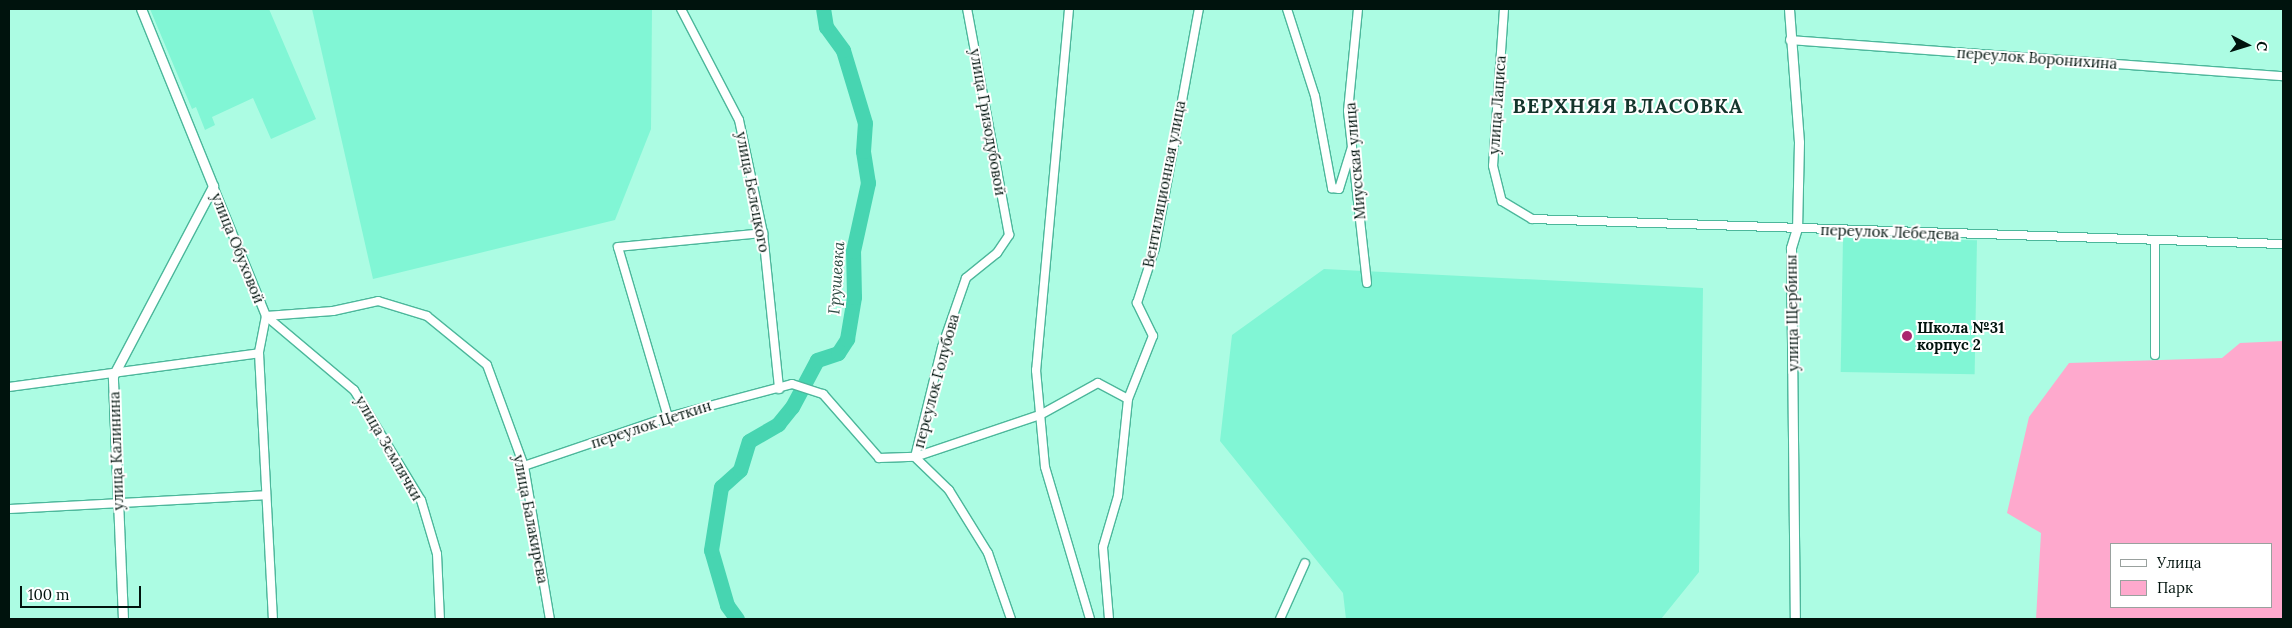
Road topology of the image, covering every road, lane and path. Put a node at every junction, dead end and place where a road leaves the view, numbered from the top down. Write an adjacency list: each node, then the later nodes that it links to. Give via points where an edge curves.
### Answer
1 (141, 9): 13 (street, улица Обуховой)
2 (681, 9): 16 (street, улица Белецкого, via 739,120)
3 (967, 9): 17 (street, улица Гризодубовой)
4 (1069, 9): 29 (street, via 1036,370)
5 (1199, 9): 28 (street, Вентиляционная улица, via 1155,248 1137,303 1153,336)
6 (1287, 9): 12 (street, via 1315,96 1332,188 1339,189)
7 (1358, 9): 12 (street, Миусская улица, via 1348,111)
8 (1504, 9): 14 (street, улица Лациса, via 1493,166)
9 (1789, 9): 10 (street, улица Щербины)
10 (1790, 40): 11 (street, переулок Воронихина); 15 (street, улица Щербины, via 1799,142)
11 (2283, 76)
12 (1352, 147): 20 (street, Миусская улица)
13 (213, 186): 21 (street, улица Обуховой); 24 (street, улица Калинина)
14 (1502, 201): 15 (street, переулок Лебедева, via 1532,219)
15 (1797, 228): 18 (street, переулок Лебедева); 45 (street, улица Щербины, via 1791,248)
16 (763, 233): 26 (street, улица Белецкого); 30 (street, via 618,247)
17 (1008, 235): 31 (street, переулок Голубова, via 997,252 966,278 942,346)
18 (2155, 241): 19 (street, переулок Лебедева); 23 (street)
19 (2283, 244)
20 (1367, 283)
21 (266, 316): 22 (street, улица Обуховой); 32 (street, улица Балакирева, via 334,311 378,301 427,316 487,365); 39 (street, улица Землячки, via 354,390 421,500 437,554)
22 (258, 353): 24 (street); 33 (street, улица Обуховой)
23 (2156, 355)
24 (113, 376): 25 (street); 34 (street, улица Калинина)
25 (9, 387)
26 (780, 389): 27 (street, переулок Цеткин, via 792,384); 30 (street, переулок Цеткин, via 748,393)
27 (823, 394): 31 (street, переулок Голубова, via 879,458)
28 (1128, 400): 29 (street, via 1098,383); 43 (street, Вентиляционная улица, via 1118,496 1103,548)
29 (1040, 415): 31 (street); 42 (street, via 1048,476)
30 (668, 417): 32 (street, переулок Цеткин)
31 (915, 457): 41 (street, переулок Голубова, via 949,490 988,553)
32 (524, 466): 40 (street, улица Балакирева)
33 (266, 495): 34 (street); 38 (street, улица Обуховой)
34 (118, 502): 35 (street); 37 (street, улица Калинина)
35 (9, 509)
36 (1305, 563): 44 (street)
37 (123, 619)
38 (273, 619)
39 (440, 619)
40 (550, 619)
41 (1011, 619)
42 (1090, 619)
43 (1109, 619)
44 (1280, 619)
45 (1795, 619)

